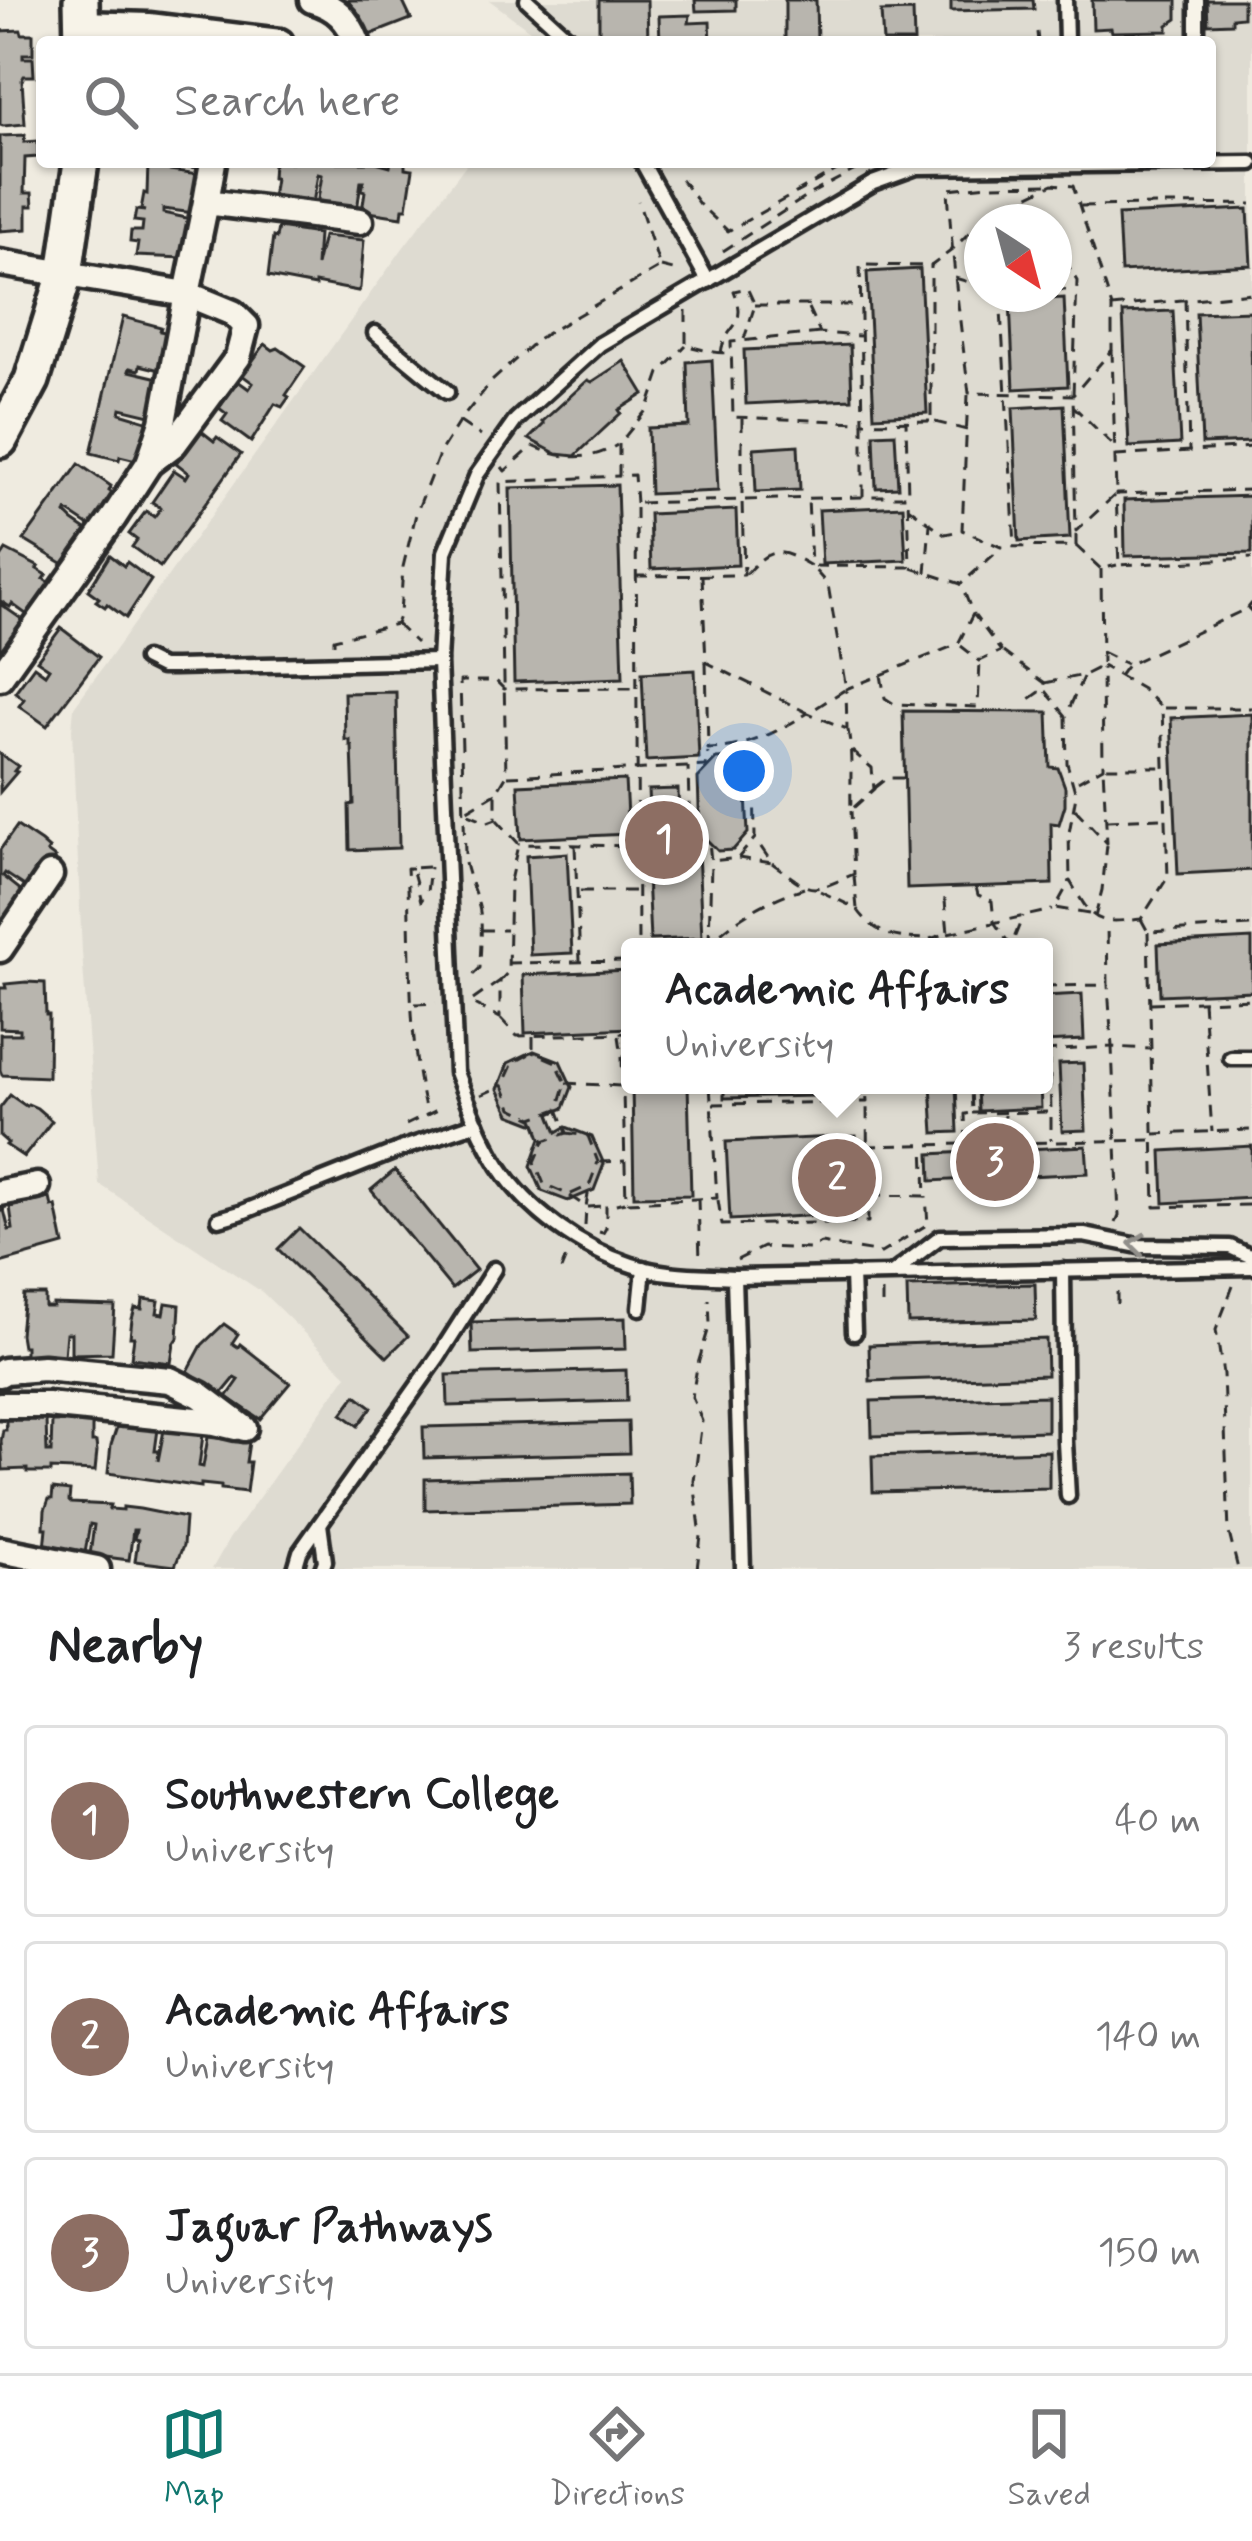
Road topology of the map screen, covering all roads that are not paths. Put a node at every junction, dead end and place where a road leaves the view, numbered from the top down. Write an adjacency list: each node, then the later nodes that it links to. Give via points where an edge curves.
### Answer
1 (160, 0): 7 (street)
2 (312, 0): 9 (street, via 336,10)
3 (1065, 0): 11 (lane)
4 (1197, 0): 12 (lane)
5 (534, 2): 10 (lane)
6 (82, 22): 7 (street)
7 (148, 26): 8 (street)
8 (230, 36)
9 (355, 36)
10 (567, 36)
11 (1066, 36)
12 (1197, 36)
13 (1216, 163): 14 (lane)
14 (1252, 163)
15 (80, 168): 22 (street)
16 (212, 168): 19 (street)
17 (645, 168): 23 (lane)
18 (914, 168): 23 (lane, via 873,183)
19 (206, 202): 20 (street); 24 (street)
20 (360, 221)
21 (0, 263): 22 (street)
22 (65, 274): 24 (street); 27 (street, via 32,380)
23 (708, 281): 30 (lane, via 600,344 495,446 445,552)
24 (187, 294): 28 (street, via 164,422); 28 (street, via 246,326 238,357 175,444)
25 (375, 333): 26 (lane)
26 (446, 392)
27 (0, 440)
28 (148, 463): 31 (street)
29 (145, 659): 30 (lane, via 161,667)
30 (439, 662): 36 (lane, via 456,1072)
31 (0, 677)
32 (50, 875): 33 (street)
33 (0, 949)
34 (1231, 1058): 35 (lane)
35 (1252, 1058)
36 (476, 1123): 39 (lane); 42 (lane, via 533,1206 584,1244)
37 (37, 1186): 38 (street)
38 (0, 1193)
39 (218, 1219)
40 (1252, 1257): 46 (lane, one-way to 46, via 1229,1247 1138,1246 1084,1235 940,1237)
41 (1252, 1267): 44 (lane)
42 (644, 1268): 47 (lane); 48 (lane)
43 (494, 1269): 53 (lane)
44 (1064, 1270): 46 (lane); 52 (lane)
45 (852, 1274): 46 (lane); 47 (lane); 49 (lane)
46 (892, 1274)
47 (734, 1276): 58 (lane)
48 (640, 1308)
49 (854, 1333)
50 (0, 1374): 51 (street, via 44,1367 170,1381 244,1428)
51 (0, 1406)
52 (1068, 1496)
53 (320, 1523): 56 (lane); 57 (lane)
54 (0, 1550): 55 (street)
55 (97, 1569)
56 (295, 1569)
57 (322, 1569)
58 (742, 1569)

